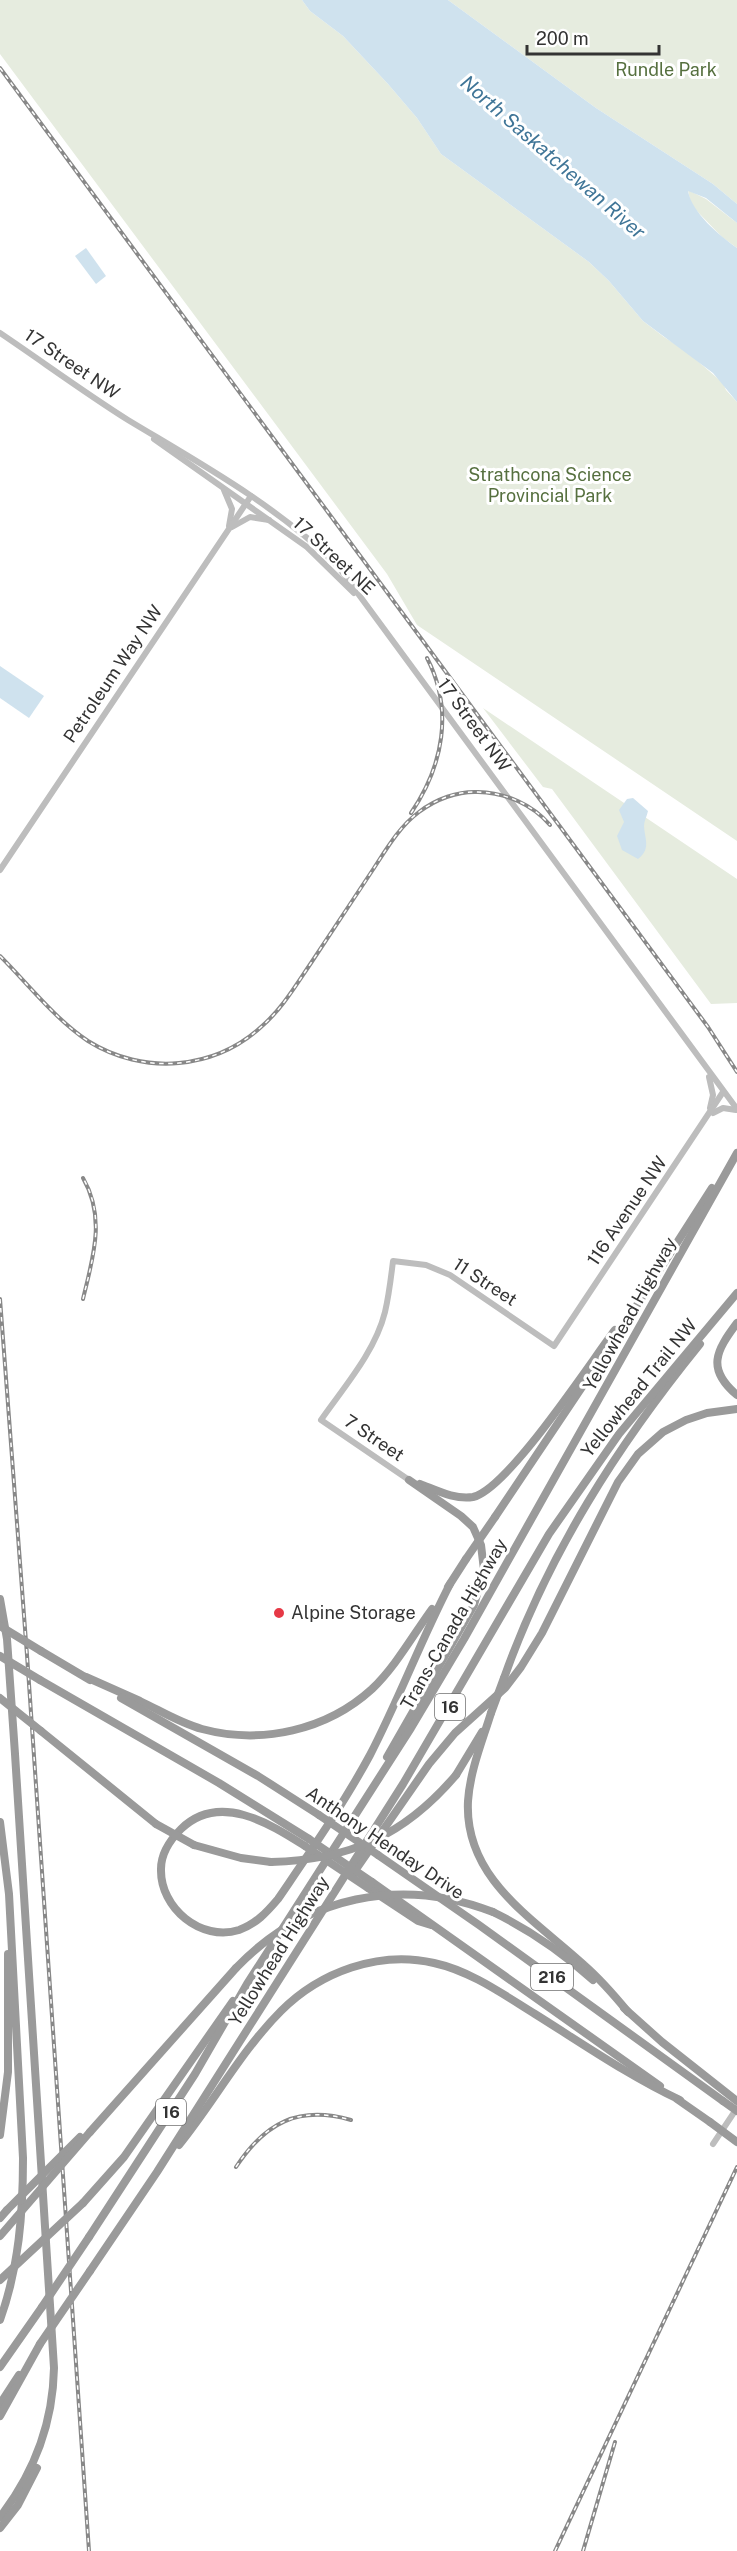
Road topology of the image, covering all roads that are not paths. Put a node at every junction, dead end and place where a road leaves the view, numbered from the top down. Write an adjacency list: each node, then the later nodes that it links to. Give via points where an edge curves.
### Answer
1 (0, 333): 2 (main road, 17 Street NW)
2 (128, 419): 3 (main road, 17 Street NW); 4 (main road, 17 Street NW)
3 (222, 486): 5 (main road); 7 (main road, via 232,509)
4 (251, 496): 5 (main road, Petroleum Way NW); 8 (main road, 17 Street NW, via 312,541 337,565)
5 (247, 503): 6 (main road); 7 (main road, Petroleum Way NW)
6 (274, 521): 7 (main road, via 250,517); 8 (main road, 17 Street NE, via 332,570)
7 (229, 529): 9 (main road, Petroleum Way NW)
8 (373, 614): 10 (main road, 17 Street NW)
9 (0, 870)
10 (706, 1069): 11 (main road, 17 Street NW); 13 (main road, via 713,1095)
11 (723, 1092): 12 (main road, 17 Street NW); 13 (main road, 116 Avenue NW)
12 (737, 1110): 13 (main road, via 715,1110)
13 (704, 1122): 18 (main road, 116 Avenue NW)
14 (737, 1152): 16 (highway); 23 (highway, Yellowhead Highway / 16)
15 (736, 1294): 24 (highway, Yellowhead Trail NW / 16, via 630,1419); 31 (highway, bridge, via 636,1428 587,1502 535,1597)
16 (639, 1302): 22 (highway, via 519,1457 491,1486 477,1496 462,1497); 25 (highway, bridge)
17 (737, 1323): 19 (highway, via 720,1348 716,1365 725,1385)
18 (555, 1346): 21 (main road, 11 Street, via 442,1271 426,1264 393,1261 379,1329)
19 (737, 1395)
20 (737, 1409): 35 (highway, via 687,1420 663,1432 638,1454 618,1482 521,1667 429,1764 355,1871)
21 (321, 1420): 22 (main road, 7 Street)
22 (409, 1480): 32 (highway, via 468,1521 481,1545 484,1570 474,1605 382,1766)
23 (548, 1489): 32 (highway, Trans-Canada Highway / 16)
24 (569, 1505): 35 (highway, Yellowhead Highway / 16, via 412,1769)
25 (450, 1584): 29 (highway, via 373,1688 315,1724 291,1731 248,1735 202,1729); 34 (highway, via 354,1783 266,1913 239,1930 212,1932 176,1910 163,1886 162,1863 169,1843 200,1815 242,1814)
26 (0, 1599): 56 (highway, via 8,1650 34,2025 53,2348)
27 (0, 1626): 29 (highway, Anthony Henday Drive / 216, bridge)
28 (0, 1656): 34 (highway, bridge, via 228,1788)
29 (86, 1677): 39 (highway, Anthony Henday Drive / 216, bridge, via 319,1815)
30 (0, 1698): 31 (highway, bridge, via 156,1824 194,1845 271,1862 327,1856 368,1844 414,1818 456,1775)
31 (491, 1713): 38 (highway, via 468,1801 471,1833 481,1861 499,1889 585,1965)
32 (383, 1773): 37 (highway, Yellowhead Highway / 16)
33 (0, 1822): 36 (highway)
34 (307, 1842): 40 (highway, 216, bridge, via 418,1922 436,1926)
35 (325, 1906): 47 (highway, Yellowhead Highway / 16)
36 (11, 1931): 44 (highway, via 7,1965 7,2080); 51 (highway, via 23,2198 17,2255)
37 (248, 1984): 50 (highway, bridge, via 124,2157); 53 (highway, Yellowhead Highway / 16, bridge, via 189,2083)
38 (628, 2012): 39 (highway); 43 (highway, bridge, via 555,1948 493,1912 426,1895 378,1895 346,1902 290,1925 255,1950)
39 (725, 2097): 41 (highway); 42 (highway, Anthony Henday Drive / 216, bridge)
40 (680, 2100): 45 (highway, 216, bridge); 47 (highway, via 643,2082 486,1984 435,1963 377,1961 309,1986 281,2011)
41 (737, 2101)
42 (737, 2109): 46 (main road)
43 (90, 2129): 48 (highway, bridge); 49 (highway, bridge)
44 (0, 2135)
45 (737, 2142)
46 (713, 2144)
47 (157, 2172): 52 (highway, Yellowhead Highway / 16, bridge)
48 (0, 2218)
49 (0, 2236)
50 (0, 2280)
51 (0, 2320)
52 (40, 2344): 54 (highway, Yellowhead Highway / 16); 55 (highway)
53 (0, 2367)
54 (0, 2404)
55 (0, 2416)
56 (49, 2416): 57 (highway, via 31,2469); 58 (highway, via 45,2448 36,2471)
57 (0, 2517)
58 (0, 2528)

